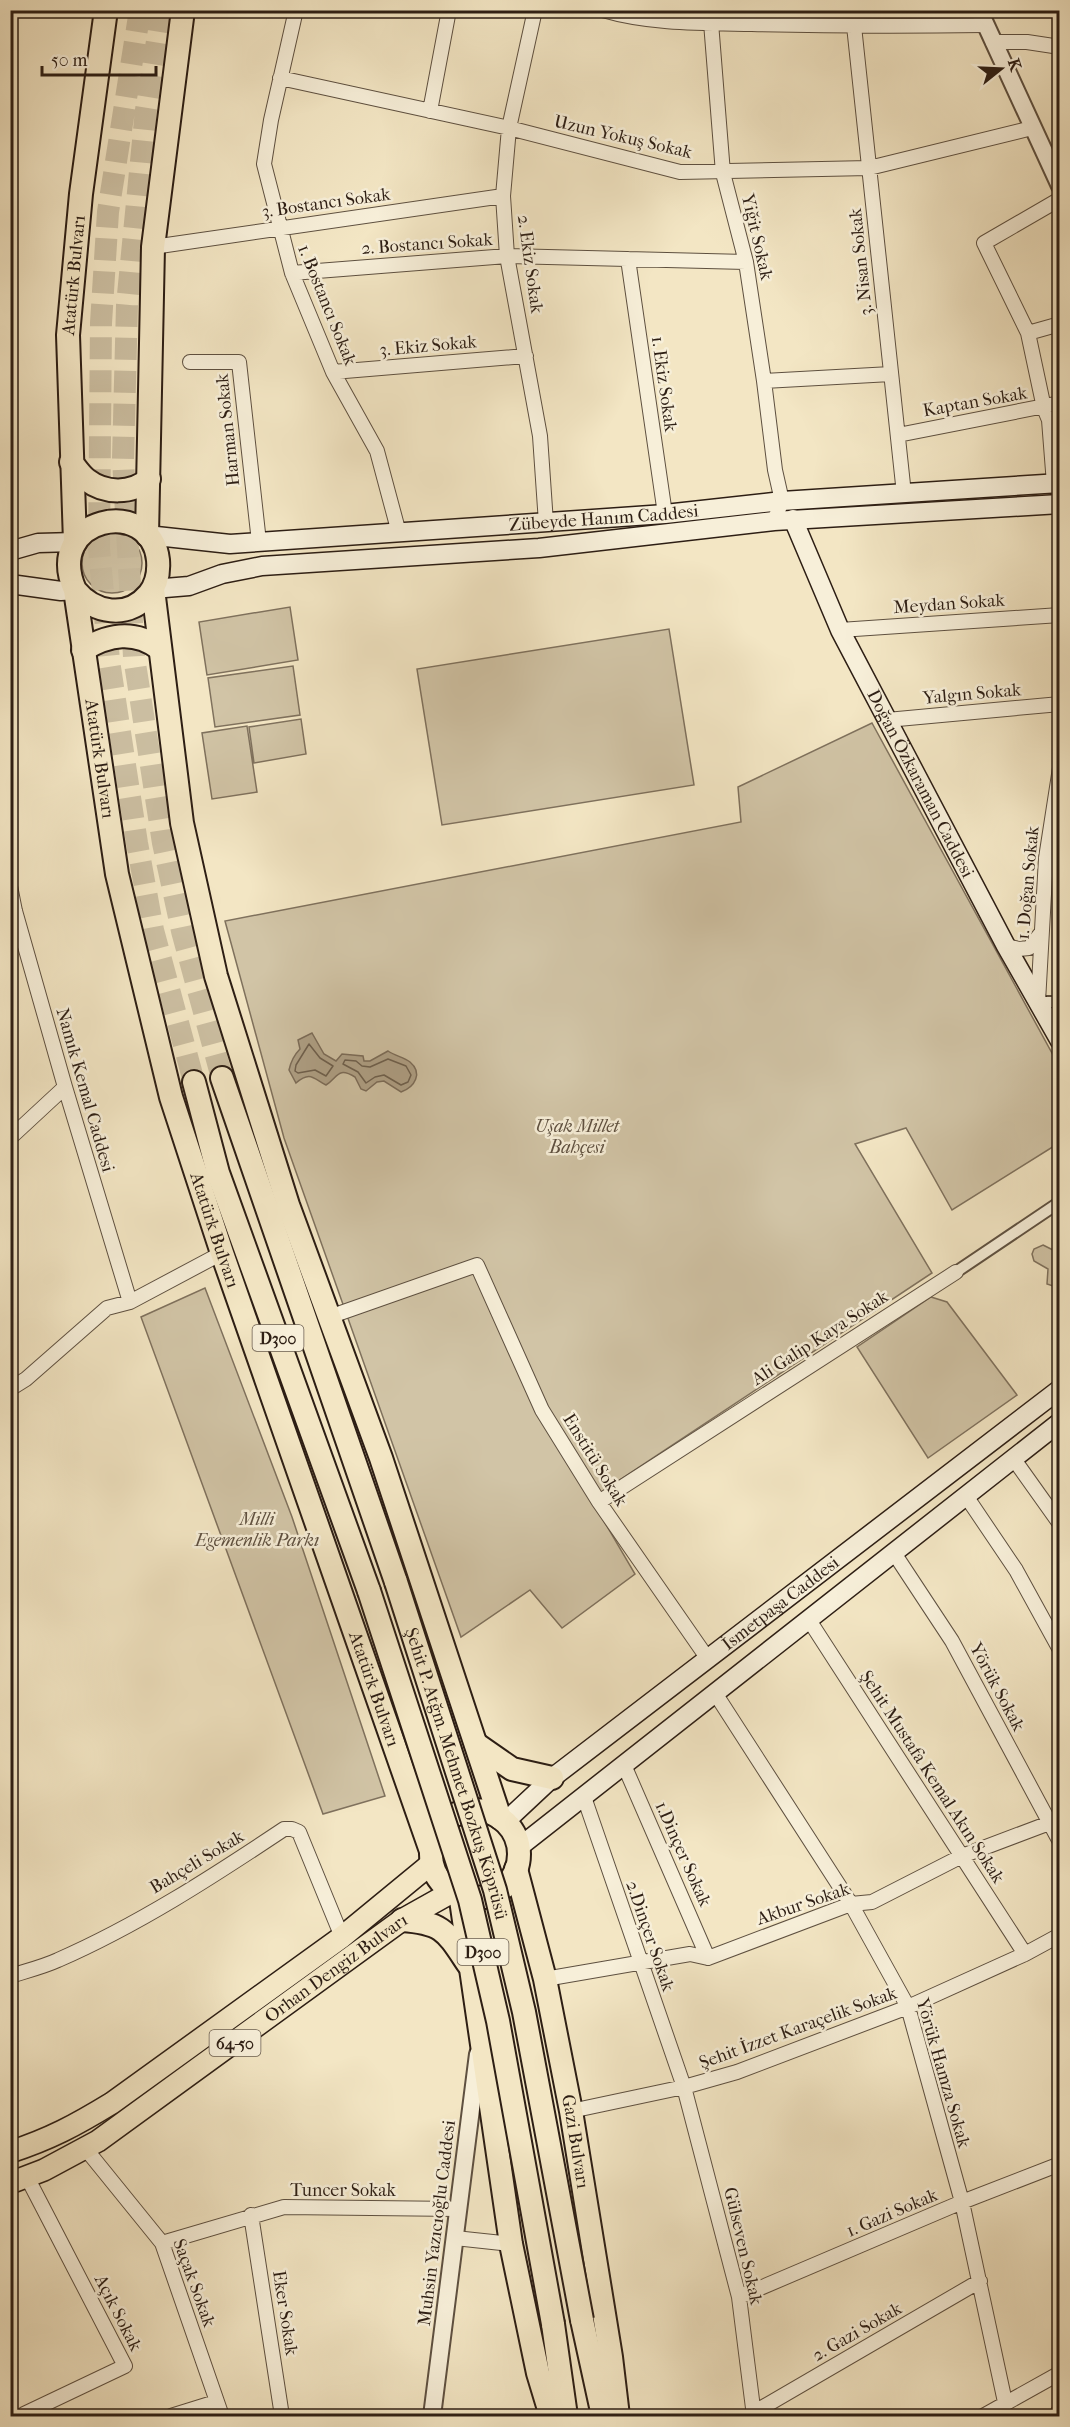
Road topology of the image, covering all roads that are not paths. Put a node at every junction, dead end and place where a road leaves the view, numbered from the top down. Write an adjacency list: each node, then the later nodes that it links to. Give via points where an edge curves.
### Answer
1 (106, 10): 38 (highway, Atatürk Bulvarı, via 81,194 68,335)
2 (183, 10): 23 (highway)
3 (296, 10): 13 (street, 1. Bostancı Sokak)
4 (449, 10): 14 (street)
5 (535, 10): 15 (street, 2. Ekiz Sokak)
6 (603, 10): 7 (street)
7 (628, 14): 8 (street)
8 (710, 17): 10 (street); 18 (street, Yiğit Sokak)
9 (982, 18): 10 (street); 11 (street)
10 (854, 26): 17 (street, 3. Nisan Sokak)
11 (993, 42): 12 (street); 16 (street)
12 (1059, 47)
13 (280, 78): 14 (street, Uzun Yokuş Sokak); 22 (street, 1. Bostancı Sokak, via 264,164)
14 (430, 111): 15 (street, Uzun Yokuş Sokak)
15 (509, 128): 18 (street, Uzun Yokuş Sokak, via 680,172); 20 (street, 2. Ekiz Sokak)
16 (1032, 128): 17 (street, Uzun Yokuş Sokak); 19 (street)
17 (869, 168): 18 (street, Uzun Yokuş Sokak); 33 (street, 3. Nisan Sokak)
18 (723, 173): 26 (street, Yiğit Sokak)
19 (1059, 186)
20 (503, 196): 22 (street, 3. Bostancı Sokak); 24 (street, 2. Ekiz Sokak)
21 (1059, 199): 29 (street, via 984,243)
22 (279, 228): 23 (street, 3. Bostancı Sokak); 27 (street, 1. Bostancı Sokak)
23 (153, 247): 39 (highway)
24 (507, 256): 25 (street, 2. Bostancı Sokak); 27 (street, 2. Bostancı Sokak); 30 (street, 2. Ekiz Sokak)
25 (628, 259): 26 (street, 2. Bostancı Sokak); 44 (street, 1. Ekiz Sokak)
26 (746, 262): 34 (street, Yiğit Sokak)
27 (292, 273): 32 (street, 1. Bostancı Sokak)
28 (1059, 324): 29 (street)
29 (1028, 333): 36 (street)
30 (526, 356): 32 (street, 3. Ekiz Sokak); 46 (street, 2. Ekiz Sokak, via 540,436)
31 (190, 362): 50 (street, Harman Sokak, via 239,362)
32 (333, 372): 47 (street, 1. Bostancı Sokak, via 376,452)
33 (891, 374): 34 (street); 37 (street, 3. Nisan Sokak)
34 (764, 381): 42 (street, Yiğit Sokak)
35 (1059, 403): 36 (street, Kaptan Sokak)
36 (1044, 408): 37 (street, Kaptan Sokak); 40 (street, via 1050,420)
37 (898, 435): 41 (street, 3. Nisan Sokak)
38 (71, 462): 39 (highway, via 85,479 109,490 131,489); 49 (highway, Atatürk Bulvarı)
39 (148, 479): 48 (highway)
40 (1056, 484): 41 (main road, Zübeyde Hanım Caddesi)
41 (904, 494): 42 (main road, Zübeyde Hanım Caddesi)
42 (776, 502): 44 (main road, Zübeyde Hanım Caddesi); 45 (street)
43 (1059, 504): 45 (main road, Zübeyde Hanım Caddesi)
44 (665, 514): 46 (main road, Zübeyde Hanım Caddesi)
45 (784, 520): 53 (main road, Zübeyde Hanım Caddesi, via 539,548 262,566 189,586); 56 (main road, Doğan Özkaraman Caddesi)
46 (546, 523): 47 (main road, Zübeyde Hanım Caddesi)
47 (399, 533): 50 (main road, Zübeyde Hanım Caddesi)
48 (147, 535): 49 (highway, via 136,526 109,521 95,524); 50 (main road, Zübeyde Hanım Caddesi, via 230,544); 53 (highway, via 158,555)
49 (75, 542): 51 (main road, via 39,543); 54 (highway, Atatürk Bulvarı, via 68,566)
50 (259, 542)
51 (10, 551)
52 (10, 584): 54 (main road)
53 (153, 589): 54 (highway, via 133,607 121,611 94,607); 57 (highway)
54 (75, 590): 58 (highway, Atatürk Bulvarı)
55 (1059, 615): 56 (street, Meydan Sokak)
56 (840, 630): 60 (main road, Doğan Özkaraman Caddesi)
57 (160, 649): 58 (highway, via 137,637 116,636); 78 (highway, via 182,823 216,976 288,1204)
58 (83, 650): 75 (highway, Atatürk Bulvarı, via 117,874 129,927 171,1097)
59 (1059, 704): 60 (street, Yalgın Sokak)
60 (887, 720): 66 (main road, Doğan Özkaraman Caddesi)
61 (1059, 769): 62 (street, 1. Doğan Sokak)
62 (1053, 859): 65 (street, 1. Doğan Sokak)
63 (10, 886): 64 (street, Namık Kemal Caddesi)
64 (13, 910): 72 (street, Namık Kemal Caddesi)
65 (1041, 933): 66 (street, via 1029,948); 67 (street, 1. Doğan Sokak)
66 (1006, 946): 67 (main road, Doğan Özkaraman Caddesi)
67 (1038, 1002): 68 (street); 69 (main road, Doğan Özkaraman Caddesi)
68 (1059, 1002)
69 (1059, 1041)
70 (222, 1078): 143 (highway, Şehit P. Atğm. Mehmet Bozkuş Köprüsü / D300, bridge, via 396,1582 495,1890 524,2012)
71 (194, 1082): 87 (highway, Atatürk Bulvarı / D300, via 218,1173)
72 (65, 1087): 73 (street); 77 (street, Namık Kemal Caddesi)
73 (10, 1138)
74 (1059, 1202): 76 (street, Ali Galip Kaya Sokak)
75 (222, 1253): 77 (street); 100 (highway, Atatürk Bulvarı)
76 (956, 1272): 84 (street, Ali Galip Kaya Sokak)
77 (130, 1302): 79 (street, via 107,1308)
78 (329, 1317): 84 (street, Enstitü Sokak, via 477,1265 542,1410); 92 (highway, via 381,1458)
79 (10, 1389)
80 (1059, 1389): 90 (main road, İsmetpaşa Caddesi)
81 (1059, 1422): 82 (main road, İsmetpaşa Caddesi)
82 (1013, 1458): 83 (main road, İsmetpaşa Caddesi); 85 (street)
83 (966, 1496): 86 (main road, İsmetpaşa Caddesi); 89 (street, via 1016,1570)
84 (599, 1502): 90 (street, Enstitü Sokak)
85 (1059, 1524)
86 (894, 1553): 88 (main road, İsmetpaşa Caddesi); 97 (street, Yörük Sokak, via 952,1641)
87 (369, 1591): 142 (highway, Şehit P. Atğm. Mehmet Bozkuş Köprüsü / D300, bridge, via 470,1900 498,2021)
88 (809, 1620): 91 (main road, İsmetpaşa Caddesi); 99 (street, Şehit Mustafa Kemal Akın Sokak)
89 (1059, 1647)
90 (708, 1659): 94 (main road, İsmetpaşa Caddesi)
91 (715, 1693): 93 (main road, İsmetpaşa Caddesi); 103 (street, Yörük Hamza Sokak)
92 (476, 1744): 94 (highway, via 512,1769); 96 (highway)
93 (624, 1765): 95 (main road, İsmetpaşa Caddesi); 109 (street, 1.Dinçer Sokak)
94 (552, 1778): 96 (main road, İsmetpaşa Caddesi)
95 (584, 1797): 101 (main road, İsmetpaşa Caddesi); 110 (street, 2.Dinçer Sokak)
96 (502, 1820): 100 (highway, via 483,1811 456,1814 436,1833); 101 (highway, via 514,1834)
97 (1054, 1821): 98 (street, Yörük Sokak); 99 (street, Akbur Sokak)
98 (1059, 1842)
99 (962, 1856): 103 (street, Akbur Sokak, via 872,1902); 108 (street, Şehit Mustafa Kemal Akın Sokak)
100 (431, 1857): 102 (highway, via 439,1879); 106 (main road, Orhan Dengiz Bulvarı / 64-50)
101 (517, 1859): 102 (highway, via 507,1884 493,1894 477,1898); 107 (highway, Gazi Bulvarı)
102 (456, 1893): 104 (main road, Orhan Dengiz Bulvarı / 64-50); 111 (highway)
103 (851, 1904): 109 (street, Akbur Sokak); 114 (street, Yörük Hamza Sokak)
104 (402, 1920): 111 (highway, via 440,1928); 118 (main road, Orhan Dengiz Bulvarı / 64-50, via 157,2100)
105 (1059, 1935): 108 (street, Şehit İzzet Karaçelik Sokak)
106 (342, 1937): 112 (street, Bahçeli Sokak, via 299,1832 284,1829 207,1880 128,1924 58,1960); 119 (main road, Orhan Dengiz Bulvarı / 64-50, via 112,2103 43,2142)
107 (539, 1952): 111 (highway, via 524,1937 497,1936 478,1948); 113 (highway, Gazi Bulvarı)
108 (1025, 1954): 114 (street, Şehit İzzet Karaçelik Sokak)
109 (708, 1958): 110 (street, Akbur Sokak, via 690,1954)
110 (640, 1962): 113 (street, Akbur Sokak); 116 (street, 2.Dinçer Sokak)
111 (471, 1968): 115 (highway)
112 (10, 1976)
113 (546, 1979): 117 (highway, Gazi Bulvarı)
114 (908, 2007): 116 (street, Şehit İzzet Karaçelik Sokak, via 737,2072); 122 (street, Yörük Hamza Sokak)
115 (480, 2035): 123 (street, Muhsin Yazıcıoğlu Caddesi); 127 (highway)
116 (684, 2087): 117 (street, Şehit İzzet Karaçelik Sokak); 129 (street, Gülseven Sokak)
117 (571, 2110): 144 (highway, Gazi Bulvarı)
118 (85, 2148): 121 (main road, Orhan Dengiz Bulvarı / 64-50); 126 (street, Saçak Sokak)
119 (10, 2152)
120 (1059, 2164): 122 (street, 1. Gazi Sokak)
121 (19, 2180): 135 (street, Açık Sokak, via 125,2366)
122 (962, 2202): 128 (street, Yörük Hamza Sokak); 129 (street, 1. Gazi Sokak)
123 (458, 2209): 124 (street, Tuncer Sokak, via 284,2207); 125 (street, Muhsin Yazıcıoğlu Caddesi)
124 (251, 2215): 126 (street, Tuncer Sokak); 139 (street, Eker Sokak)
125 (455, 2238): 127 (street); 140 (street, Muhsin Yazıcıoğlu Caddesi)
126 (162, 2243): 131 (street, Saçak Sokak)
127 (511, 2244): 141 (highway)
128 (980, 2281): 132 (street, Yörük Hamza Sokak); 136 (street, 2. Gazi Sokak)
129 (739, 2297): 136 (street, Gülseven Sokak)
130 (1059, 2373): 132 (street)
131 (216, 2402): 137 (street); 138 (street, Saçak Sokak)
132 (1005, 2402): 145 (street)
133 (10, 2408): 135 (street)
134 (1059, 2408): 146 (street)
135 (26, 2415)
136 (753, 2415)
137 (171, 2416)
138 (222, 2416)
139 (282, 2416)
140 (432, 2416)
141 (551, 2416)
142 (566, 2416)
143 (603, 2416)
144 (618, 2416)
145 (983, 2416)
146 (1056, 2416)

